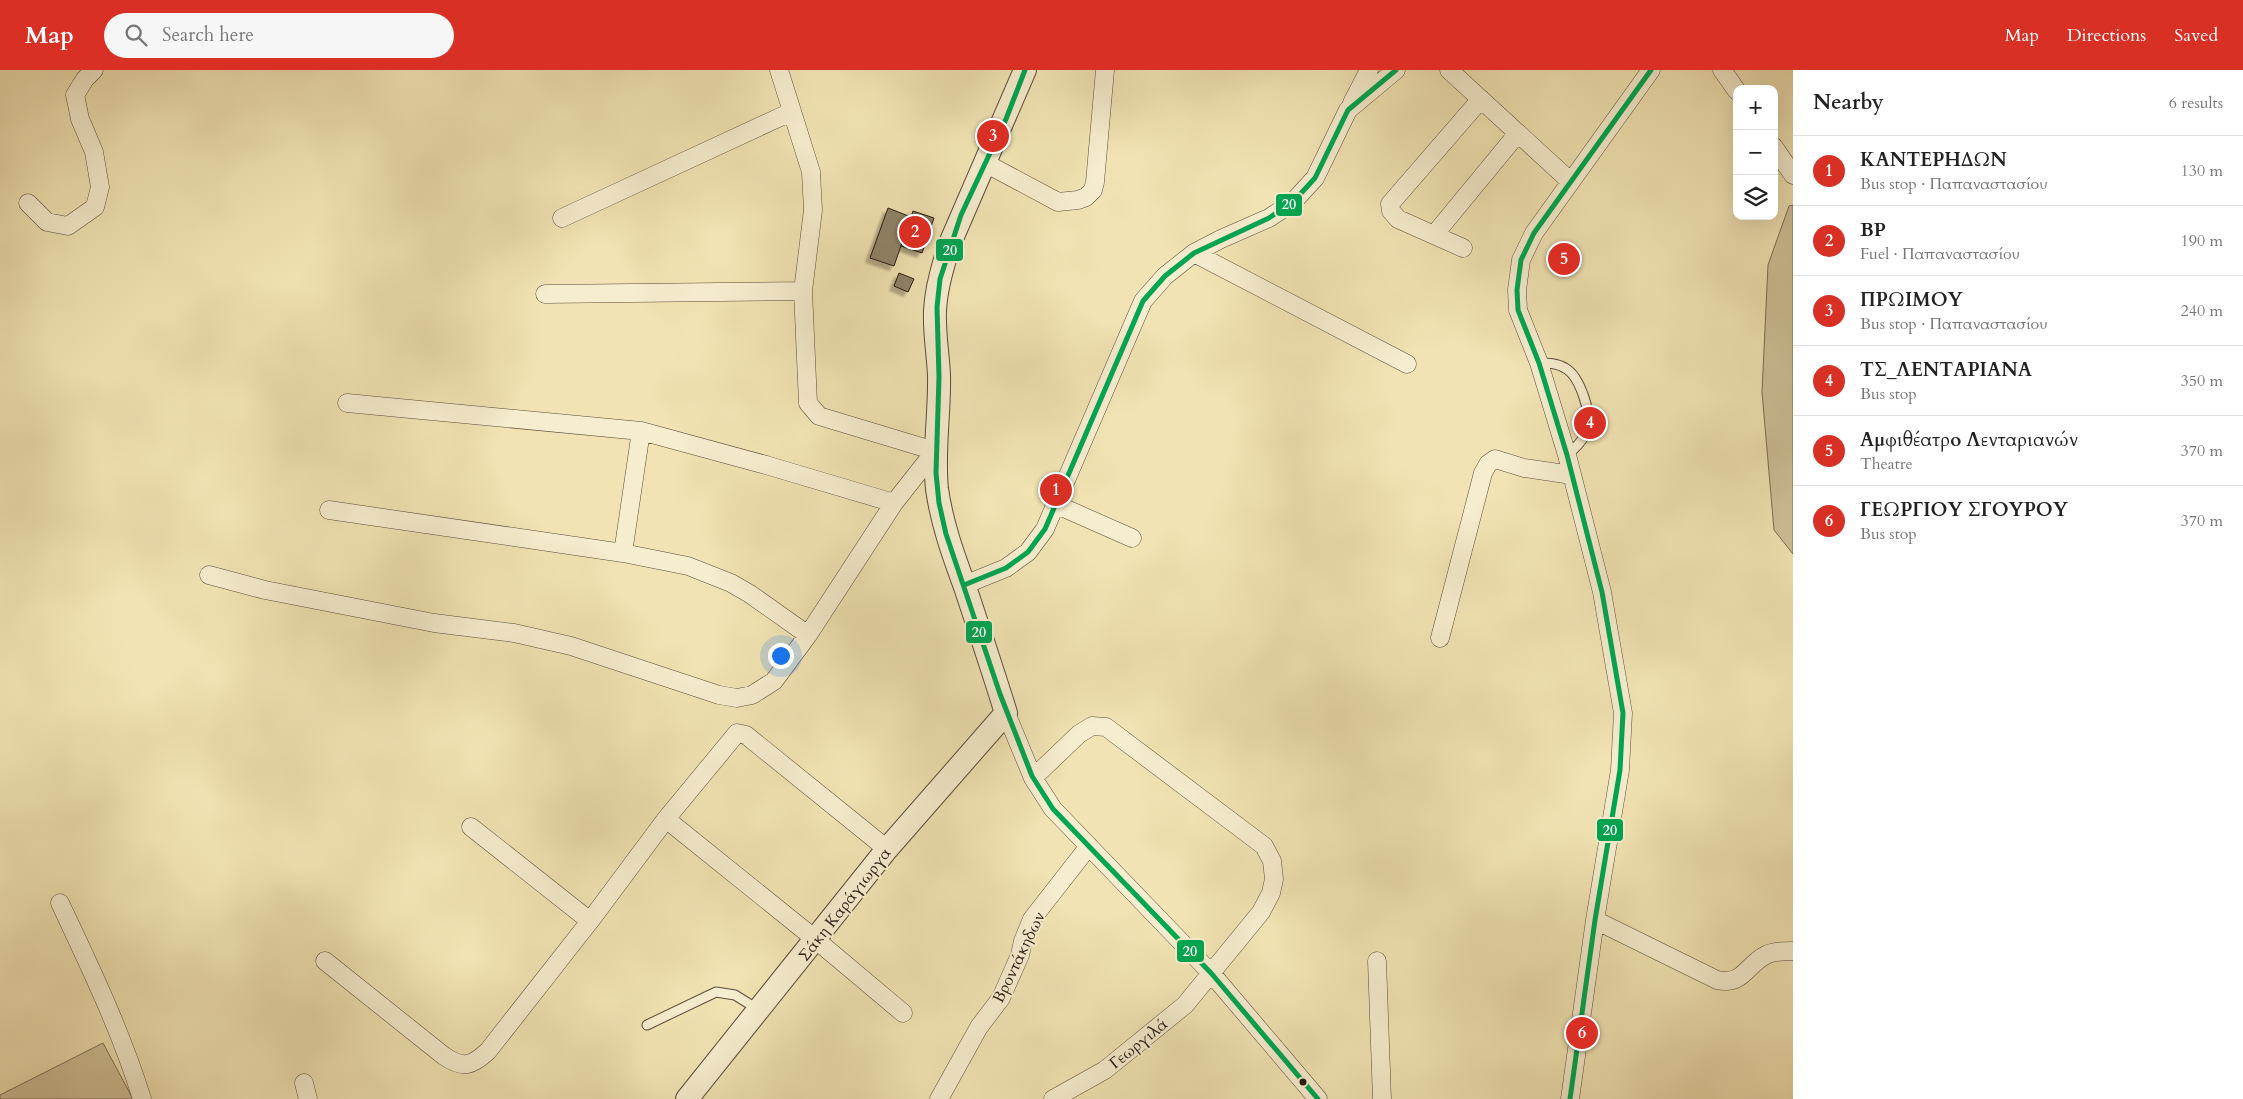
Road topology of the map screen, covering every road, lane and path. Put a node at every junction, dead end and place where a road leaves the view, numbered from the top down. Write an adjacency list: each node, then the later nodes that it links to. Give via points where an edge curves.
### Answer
1 (94, 70): 19 (street, via 75,96 80,119 94,152 100,187 95,207 68,226 47,222)
2 (779, 70): 13 (street)
3 (1025, 70): 16 (street)
4 (1105, 70): 16 (street, via 1095,182 1093,190 1086,196 1058,202)
5 (1369, 70): 12 (street)
6 (1396, 70): 12 (street)
7 (1449, 70): 11 (street)
8 (1651, 70): 18 (street)
9 (1722, 70): 10 (street)
10 (1733, 85)
11 (1481, 99): 14 (street); 21 (street, via 1390,204 1398,219)
12 (1348, 110): 23 (street, via 1315,178 1293,202 1269,218)
13 (791, 112): 20 (street); 24 (street, via 811,172 813,189)
14 (1518, 133): 18 (street); 21 (street)
15 (1778, 153): 17 (street)
16 (985, 163): 30 (street, via 951,242 937,290 939,413)
17 (1793, 175)
18 (1570, 181): 26 (street, via 1534,233 1521,260 1518,310)
19 (28, 203)
20 (562, 218)
21 (1434, 235): 22 (street)
22 (1463, 248)
23 (1194, 253): 27 (street); 34 (street, via 1165,276 1143,301)
24 (803, 291): 25 (street); 30 (street, via 807,392 812,410 819,416)
25 (545, 294)
26 (1539, 363): 31 (street); 31 (lane, via 1553,363 1566,368 1580,387 1589,420 1588,430)
27 (1407, 364)
28 (347, 403): 29 (street)
29 (641, 431): 33 (street); 37 (street)
30 (936, 451): 33 (street); 39 (street, via 942,519)
31 (1567, 455): 32 (street)
32 (1572, 475): 41 (street, via 1524,468 1495,459 1488,464); 49 (street, via 1602,592 1623,713 1620,770)
33 (894, 503): 40 (street)
34 (1055, 504): 36 (street); 39 (street, via 1046,529 1028,552 1006,568)
35 (329, 510): 37 (street)
36 (1132, 538)
37 (623, 553): 40 (street, via 688,566 731,584)
38 (209, 575): 40 (street, via 265,590 415,619 514,633 570,646 737,698 752,695 774,681)
39 (964, 585): 42 (street)
40 (808, 635)
41 (1440, 638)
42 (1006, 713): 43 (street); 47 (street, Σάκη Καράγιωργα)
43 (1033, 778): 46 (street, via 1053,809); 55 (street, Γεωργιλά, via 1079,734 1092,726 1106,727 1264,846 1272,861 1274,879 1271,893 1261,912)
44 (666, 820): 47 (street, via 737,733 746,735); 50 (street); 51 (street)
45 (471, 827): 50 (street)
46 (1089, 846): 55 (street); 62 (street, Βροντάκηδων, via 1032,919 1000,998 979,1027)
47 (887, 849): 51 (street, Σάκη Καράγιωργα)
48 (60, 903): 60 (street, via 128,1052)
49 (1595, 920): 52 (street, via 1716,980 1727,982 1735,980 1764,956); 65 (street)
50 (590, 921): 53 (street, via 488,1052 476,1062 465,1065 444,1056)
51 (815, 939): 56 (street, Σάκη Καράγιωργα); 57 (street)
52 (1793, 951)
53 (325, 961)
54 (1377, 961): 64 (street)
55 (1211, 973): 59 (street); 63 (street, Γεωργιλά, via 1185,1005 1127,1054)
56 (759, 1010): 58 (lane, via 735,995 716,992); 61 (street, Σάκη Καράγιωργα)
57 (903, 1013)
58 (647, 1025)
59 (1313, 1097)
60 (142, 1099)
61 (687, 1099)
62 (939, 1099)
63 (1053, 1099)
64 (1382, 1099)
65 (1570, 1099)

